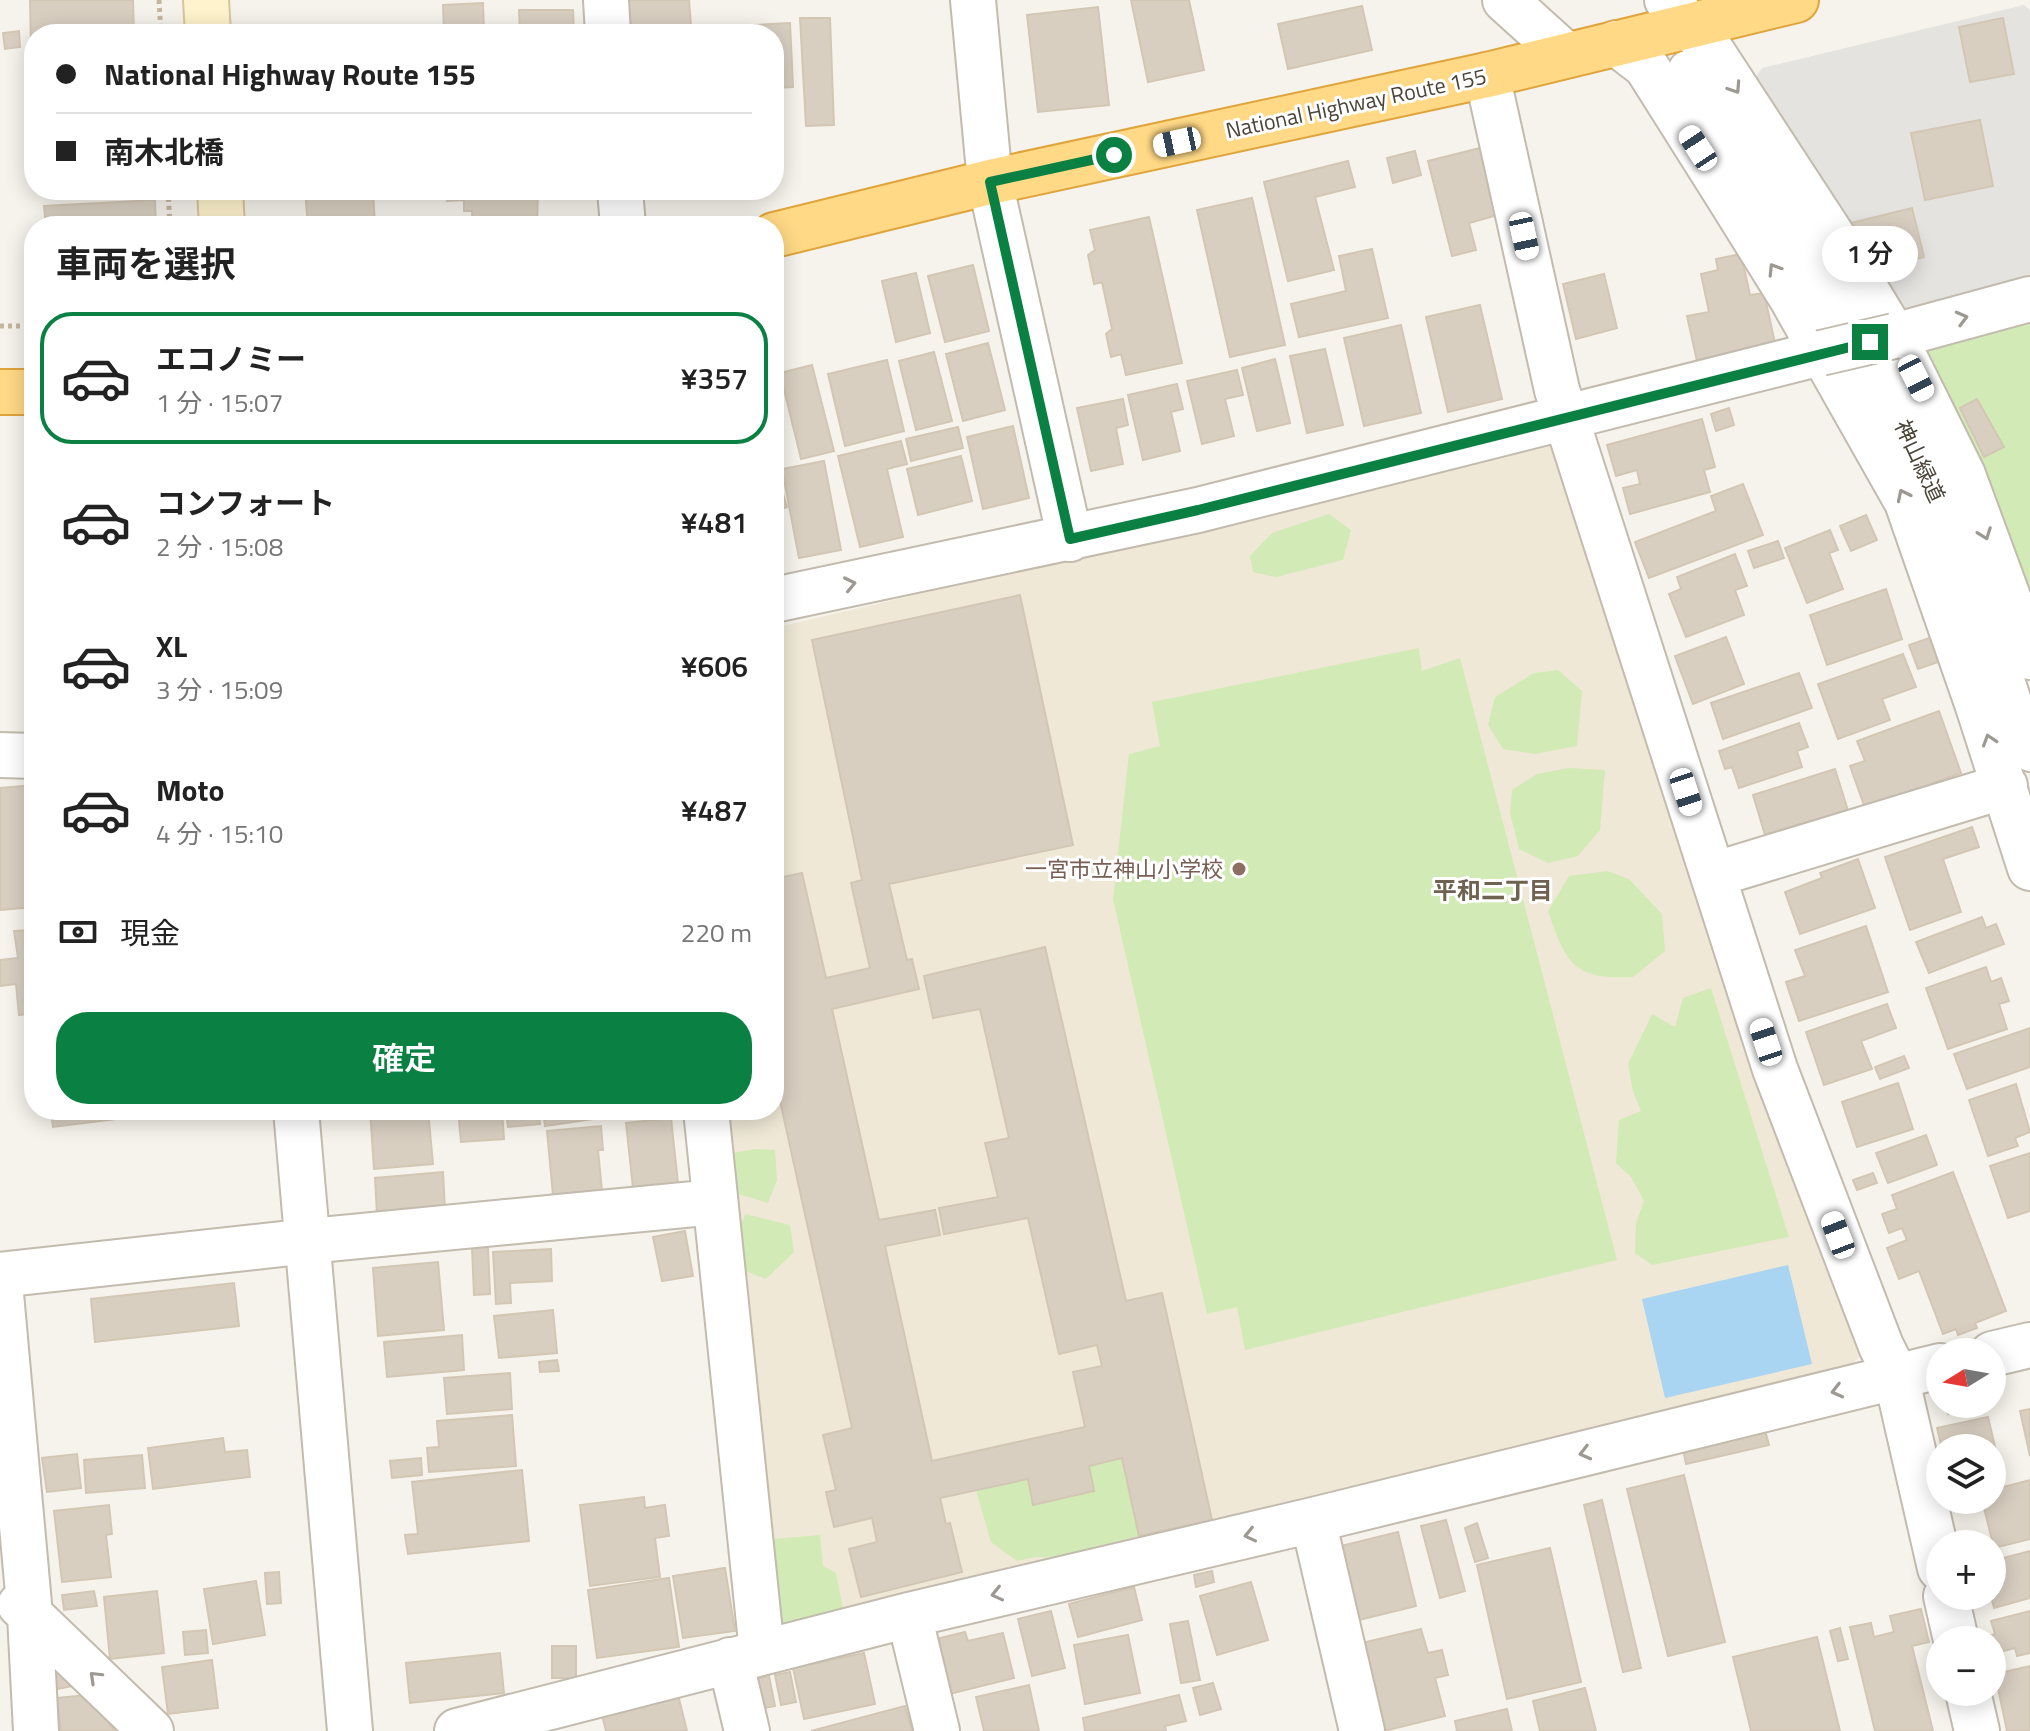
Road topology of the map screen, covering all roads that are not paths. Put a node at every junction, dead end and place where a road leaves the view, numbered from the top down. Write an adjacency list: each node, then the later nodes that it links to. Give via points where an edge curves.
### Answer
1 (206, 0): 7 (main road)
2 (606, 0): 8 (street)
3 (973, 0): 13 (street)
4 (1505, 0): 10 (street)
5 (1796, 0): 6 (highway, National Highway Route 155)
6 (1679, 12): 9 (highway, National Highway Route 155); 16 (street, one-way to 16, via 1711,50)
7 (207, 24)
8 (607, 24)
9 (1616, 43): 10 (highway, National Highway Route 155); 17 (street, one-way to 9, via 1646,66)
10 (1566, 55): 12 (highway, National Highway Route 155)
11 (1687, 69): 28 (street, 神山緑道, via 1902,422 1977,592)
12 (1487, 75): 13 (highway, National Highway Route 155); 22 (street)
13 (990, 182): 14 (highway, National Highway Route 155); 23 (street)
14 (784, 233)
15 (2030, 299): 16 (street, one-way to 15)
16 (1894, 336): 17 (street, bridge); 25 (street, one-way to 25, via 1963,475)
17 (1821, 353): 22 (street); 28 (street, one-way to 17, via 1907,502)
18 (0, 365): 19 (highway)
19 (24, 366)
20 (0, 392): 21 (highway)
21 (24, 392)
22 (1566, 418): 23 (street); 30 (street)
23 (1070, 539): 24 (street, one-way to 23)
24 (784, 598)
25 (2030, 657)
26 (0, 755): 27 (street)
27 (24, 756)
28 (2017, 769): 29 (street); 30 (street)
29 (2030, 868)
30 (1713, 875): 40 (street, via 1775,1069)
31 (297, 1120): 34 (street)
32 (707, 1120): 33 (street)
33 (715, 1202): 34 (street); 45 (street)
34 (309, 1241): 35 (street); 49 (street)
35 (0, 1275)
36 (0, 1283): 43 (street)
37 (2030, 1345): 38 (street)
38 (2006, 1351)
39 (1926, 1369): 40 (street)
40 (1896, 1376): 41 (street, one-way to 41); 42 (street)
41 (1313, 1520): 44 (street, one-way to 44); 53 (street)
42 (1931, 1530)
43 (15, 1601): 47 (street); 48 (street, one-way to 43)
44 (909, 1615): 45 (street); 52 (street)
45 (746, 1656): 50 (street); 51 (street)
46 (1971, 1706): 54 (street)
47 (36, 1731)
48 (151, 1731)
49 (350, 1731)
50 (457, 1731)
51 (747, 1731)
52 (937, 1731)
53 (1362, 1731)
54 (1977, 1731)

